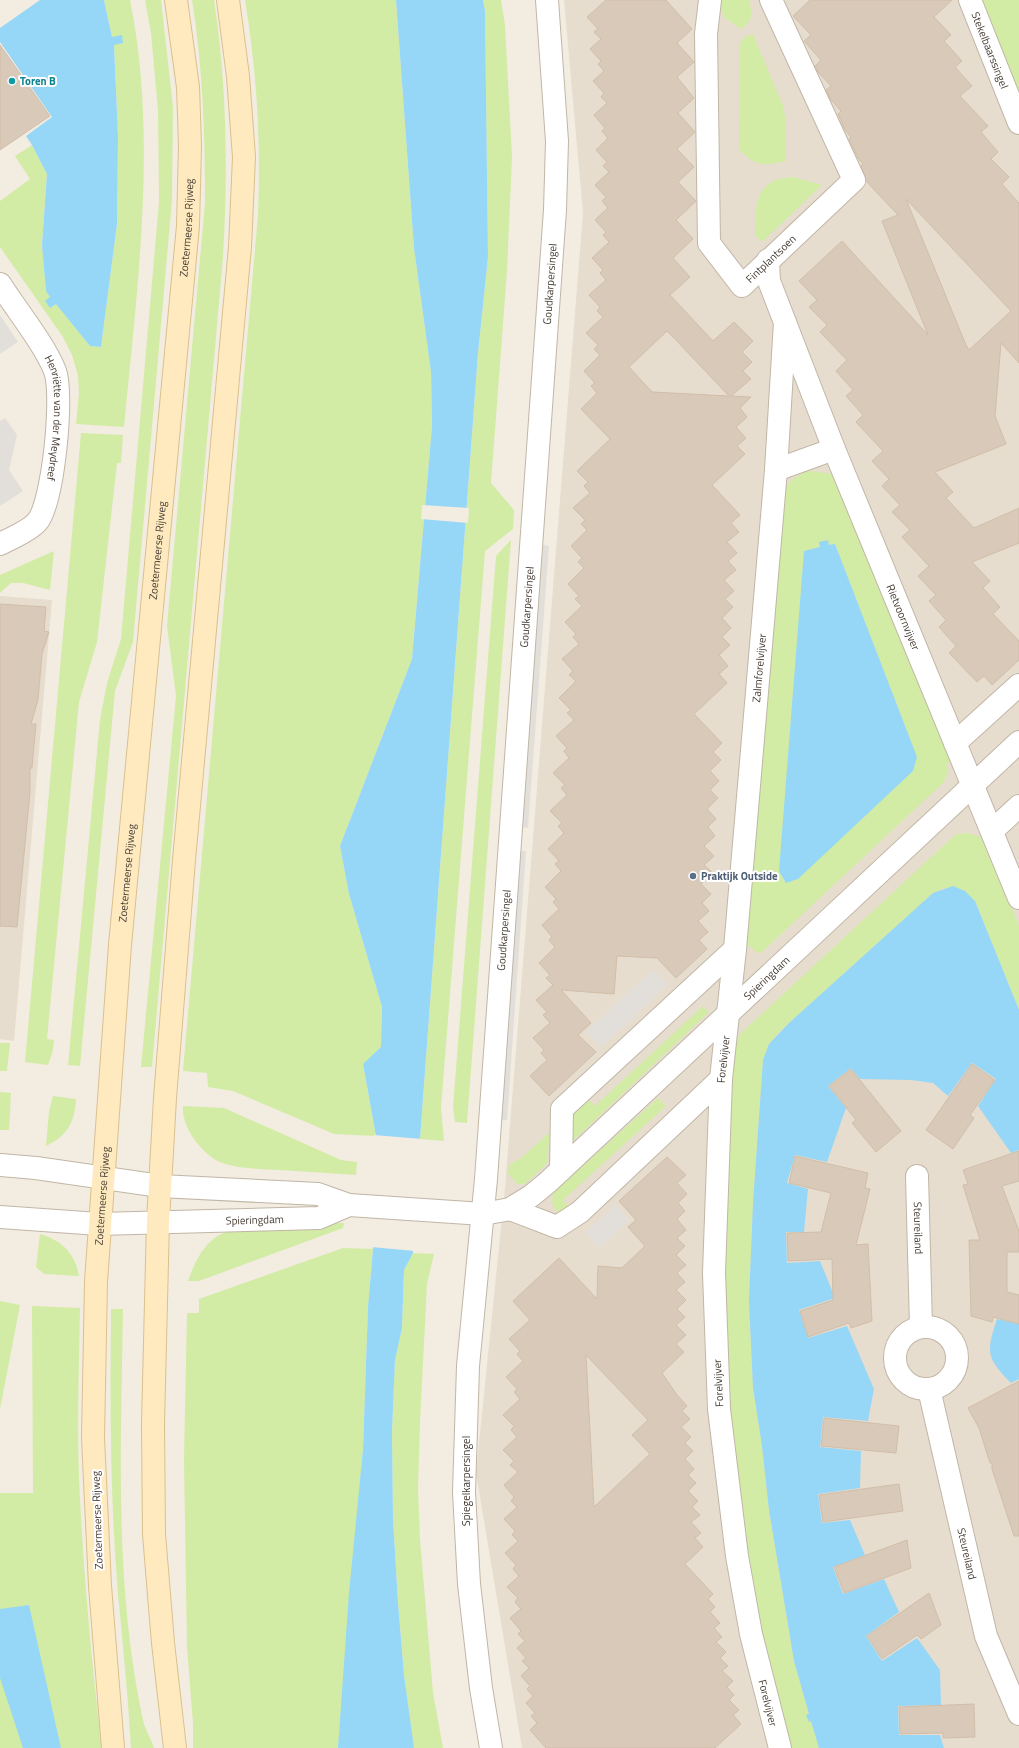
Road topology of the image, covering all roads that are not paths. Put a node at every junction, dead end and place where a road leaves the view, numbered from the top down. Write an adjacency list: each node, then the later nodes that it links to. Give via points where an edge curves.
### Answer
1 (176, 0): 27 (main road, Zoetermeerse Rijweg, via 188,87 188,226 120,945)
2 (228, 0): 28 (main road, via 238,76 244,157 240,247 184,860)
3 (546, 0): 31 (street, Goudkarpersingel, via 557,141 555,210)
4 (710, 0): 8 (street, Fintplantsoen, via 706,34 709,243 742,286)
5 (771, 0): 8 (street, Fintplantsoen, via 854,180)
6 (970, 0): 7 (street, Stekelbaarssingel)
7 (1019, 123)
8 (768, 260): 10 (street, Rietvoornvijver, via 769,281)
9 (0, 284): 13 (street, Henriëtte van der Meydreef, via 56,372 60,397 48,500 37,522)
10 (785, 322): 11 (street, Rietvoornvijver); 12 (street, Zalmforelvijver)
11 (834, 449): 12 (street); 16 (street, Rietvoornvijver)
12 (776, 470): 21 (street, Zalmforelvijver)
13 (0, 544)
14 (1019, 685): 16 (street)
15 (1019, 742): 17 (street, Spieringdam)
16 (955, 743): 17 (street, Rietvoornvijver)
17 (973, 785): 19 (street); 22 (street, Spieringdam)
18 (1019, 806): 19 (street)
19 (992, 831): 20 (street)
20 (1019, 898)
21 (735, 949): 22 (street, Zalmforelvijver); 25 (street, via 562,1109)
22 (728, 1013): 23 (street, Forelvijver); 25 (street, Spieringdam)
23 (721, 1079): 30 (street, via 580,1212 557,1227); 41 (street, Forelvijver, via 714,1273 719,1409 743,1594)
24 (0, 1165): 27 (street, Spieringdam)
25 (561, 1170): 30 (street, Spieringdam, via 531,1196)
26 (918, 1176): 35 (street, Steureiland)
27 (102, 1178): 28 (street, Spieringdam); 34 (main road, Zoetermeerse Rijweg)
28 (160, 1186): 29 (street, Spieringdam, via 318,1194); 33 (main road)
29 (356, 1206): 31 (street, Spieringdam); 33 (street, Spieringdam, via 319,1218)
30 (510, 1208): 31 (street, Spieringdam)
31 (483, 1214): 40 (street, Spiegelkarpersingel, via 468,1366 464,1492 469,1584)
32 (0, 1217): 34 (street, Spieringdam)
33 (158, 1221): 34 (street, Spieringdam); 39 (main road, via 153,1424 154,1534)
34 (99, 1224): 38 (main road, Zoetermeerse Rijweg, via 93,1438 100,1586)
35 (921, 1327): 36 (street, via 911,1330 902,1337 897,1347 896,1367 901,1377 909,1384 918,1389); 36 (street, via 931,1327 949,1336 957,1354 954,1374 939,1387)
36 (929, 1389): 37 (street, Steureiland, via 986,1636)
37 (1019, 1714)
38 (113, 1748)
39 (175, 1748)
40 (491, 1748)
41 (780, 1748)

